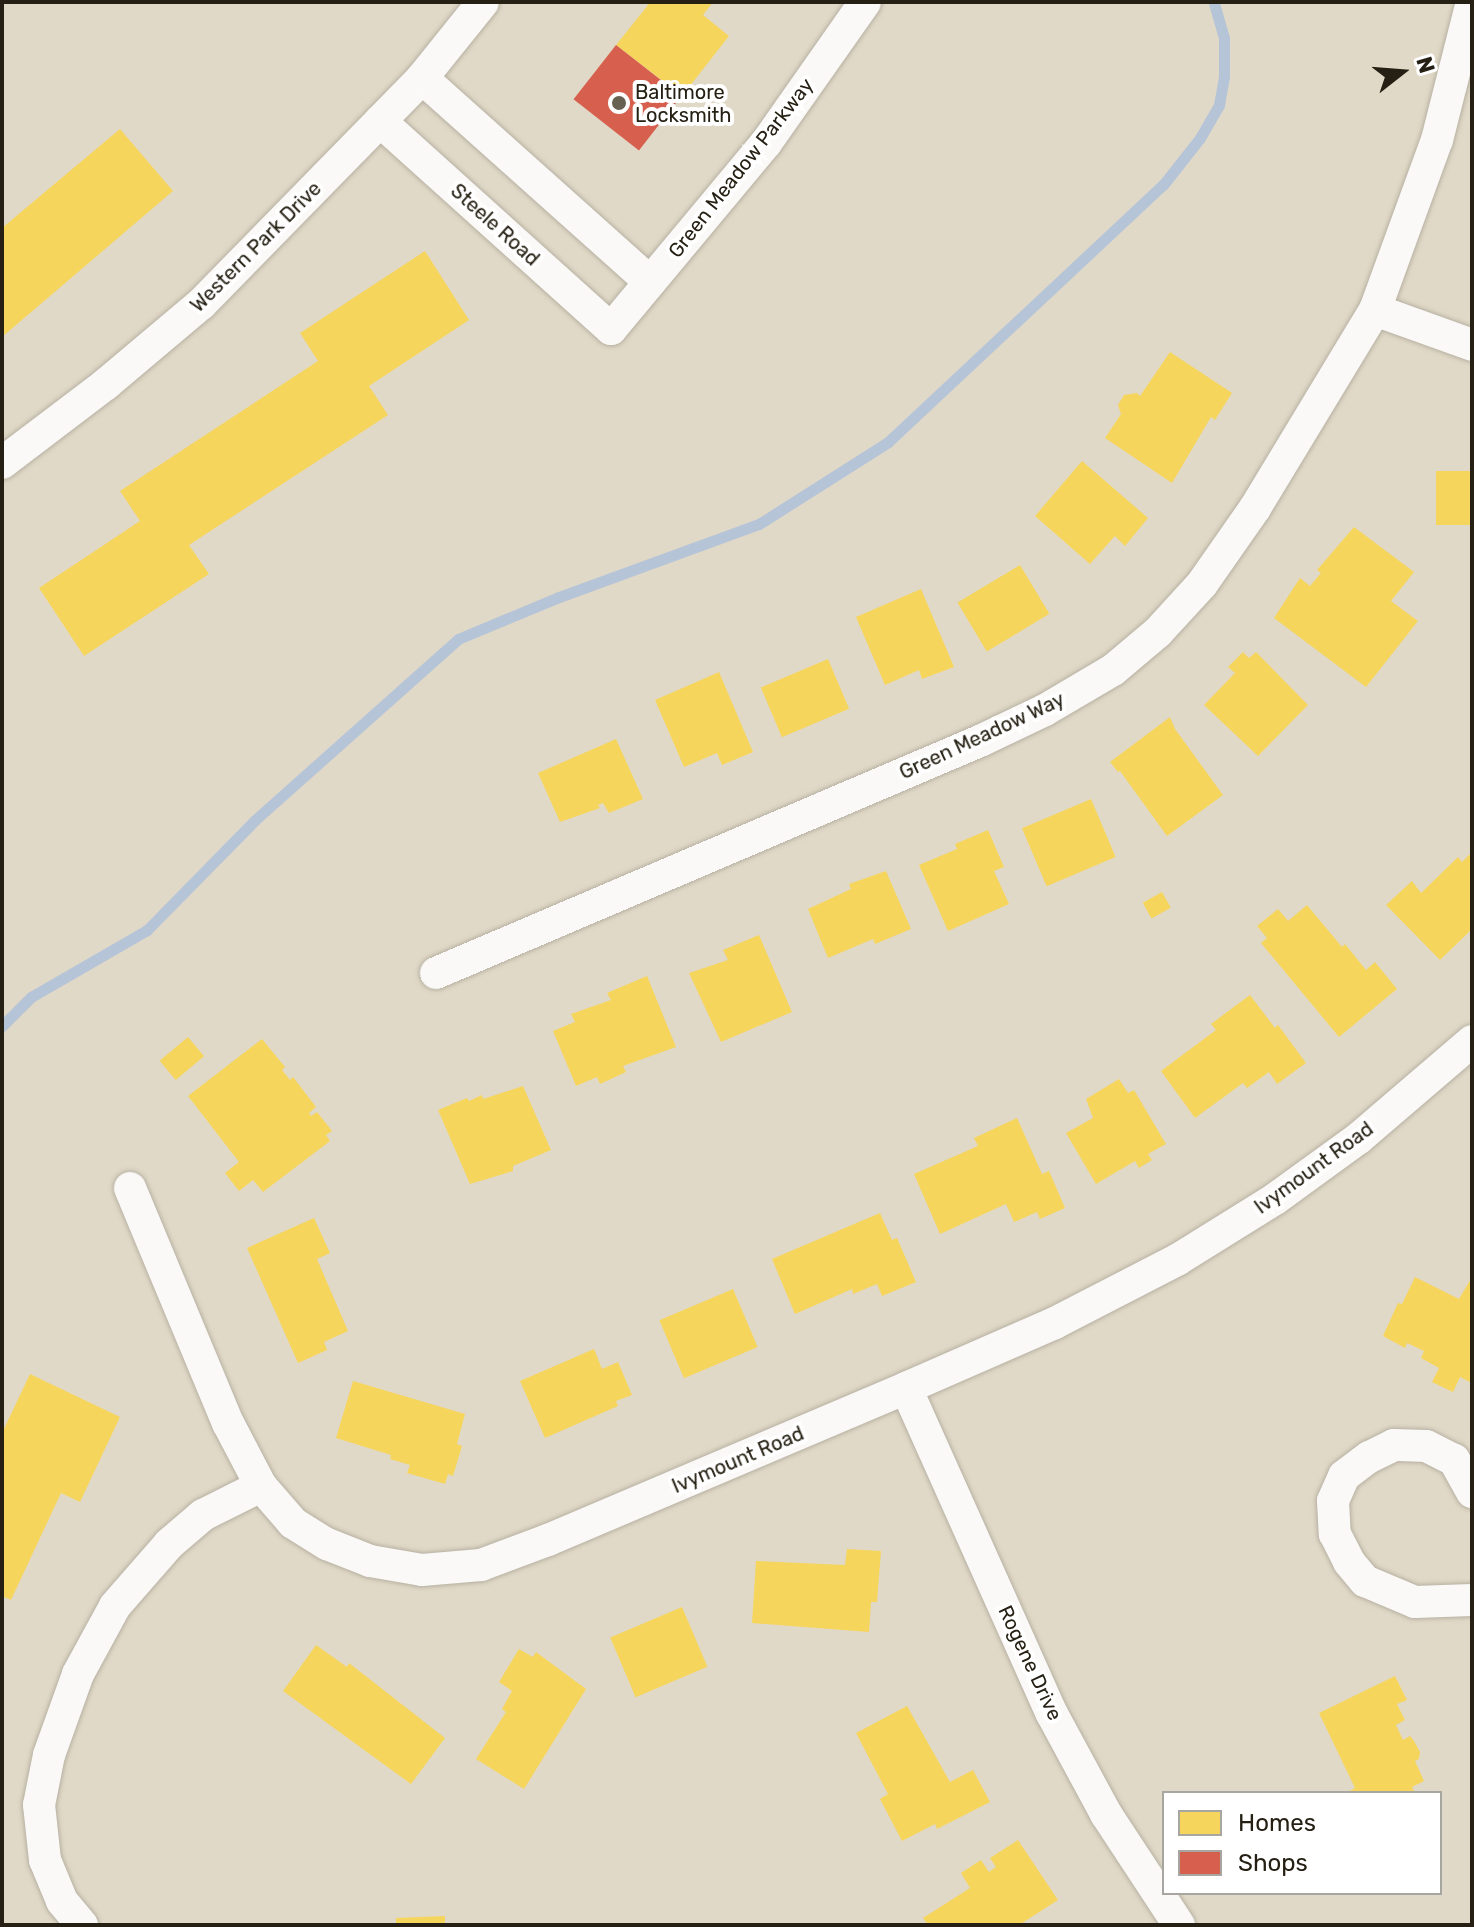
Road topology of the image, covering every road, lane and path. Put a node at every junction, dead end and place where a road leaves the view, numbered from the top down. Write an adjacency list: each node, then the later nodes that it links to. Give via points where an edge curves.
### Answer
1 (483, 2): 4 (street, Western Park Drive)
2 (865, 2): 6 (street, Green Meadow Parkway, via 766,143)
3 (1472, 2): 7 (street, via 1437,140)
4 (422, 78): 5 (street, Western Park Drive); 6 (street)
5 (380, 121): 8 (street, Steele Road); 10 (street, Western Park Drive, via 201,304)
6 (650, 282): 8 (street, Green Meadow Parkway)
7 (1375, 310): 9 (street); 11 (street, Green Meadow Way, via 1255,508 1202,584 1113,670 980,741)
8 (611, 329)
9 (1472, 345)
10 (2, 463)
11 (436, 973)
12 (1472, 1041): 14 (street, Ivymount Road, via 1359,1138 1177,1260 1055,1323)
13 (130, 1188): 15 (street, Ivymount Road, via 228,1423)
14 (906, 1388): 15 (street, Ivymount Road, via 481,1565 422,1570 370,1561 293,1523); 19 (street, Rogene Drive, via 1052,1714 1106,1814)
15 (261, 1486): 18 (street, via 203,1515 169,1544 115,1606 78,1674 49,1755 39,1805 45,1860 62,1901)
16 (1472, 1492): 17 (street, via 1454,1460 1426,1446 1394,1445 1344,1476 1333,1501 1335,1534 1365,1581 1415,1602)
17 (1472, 1600)
18 (82, 1925)
19 (1179, 1925)

